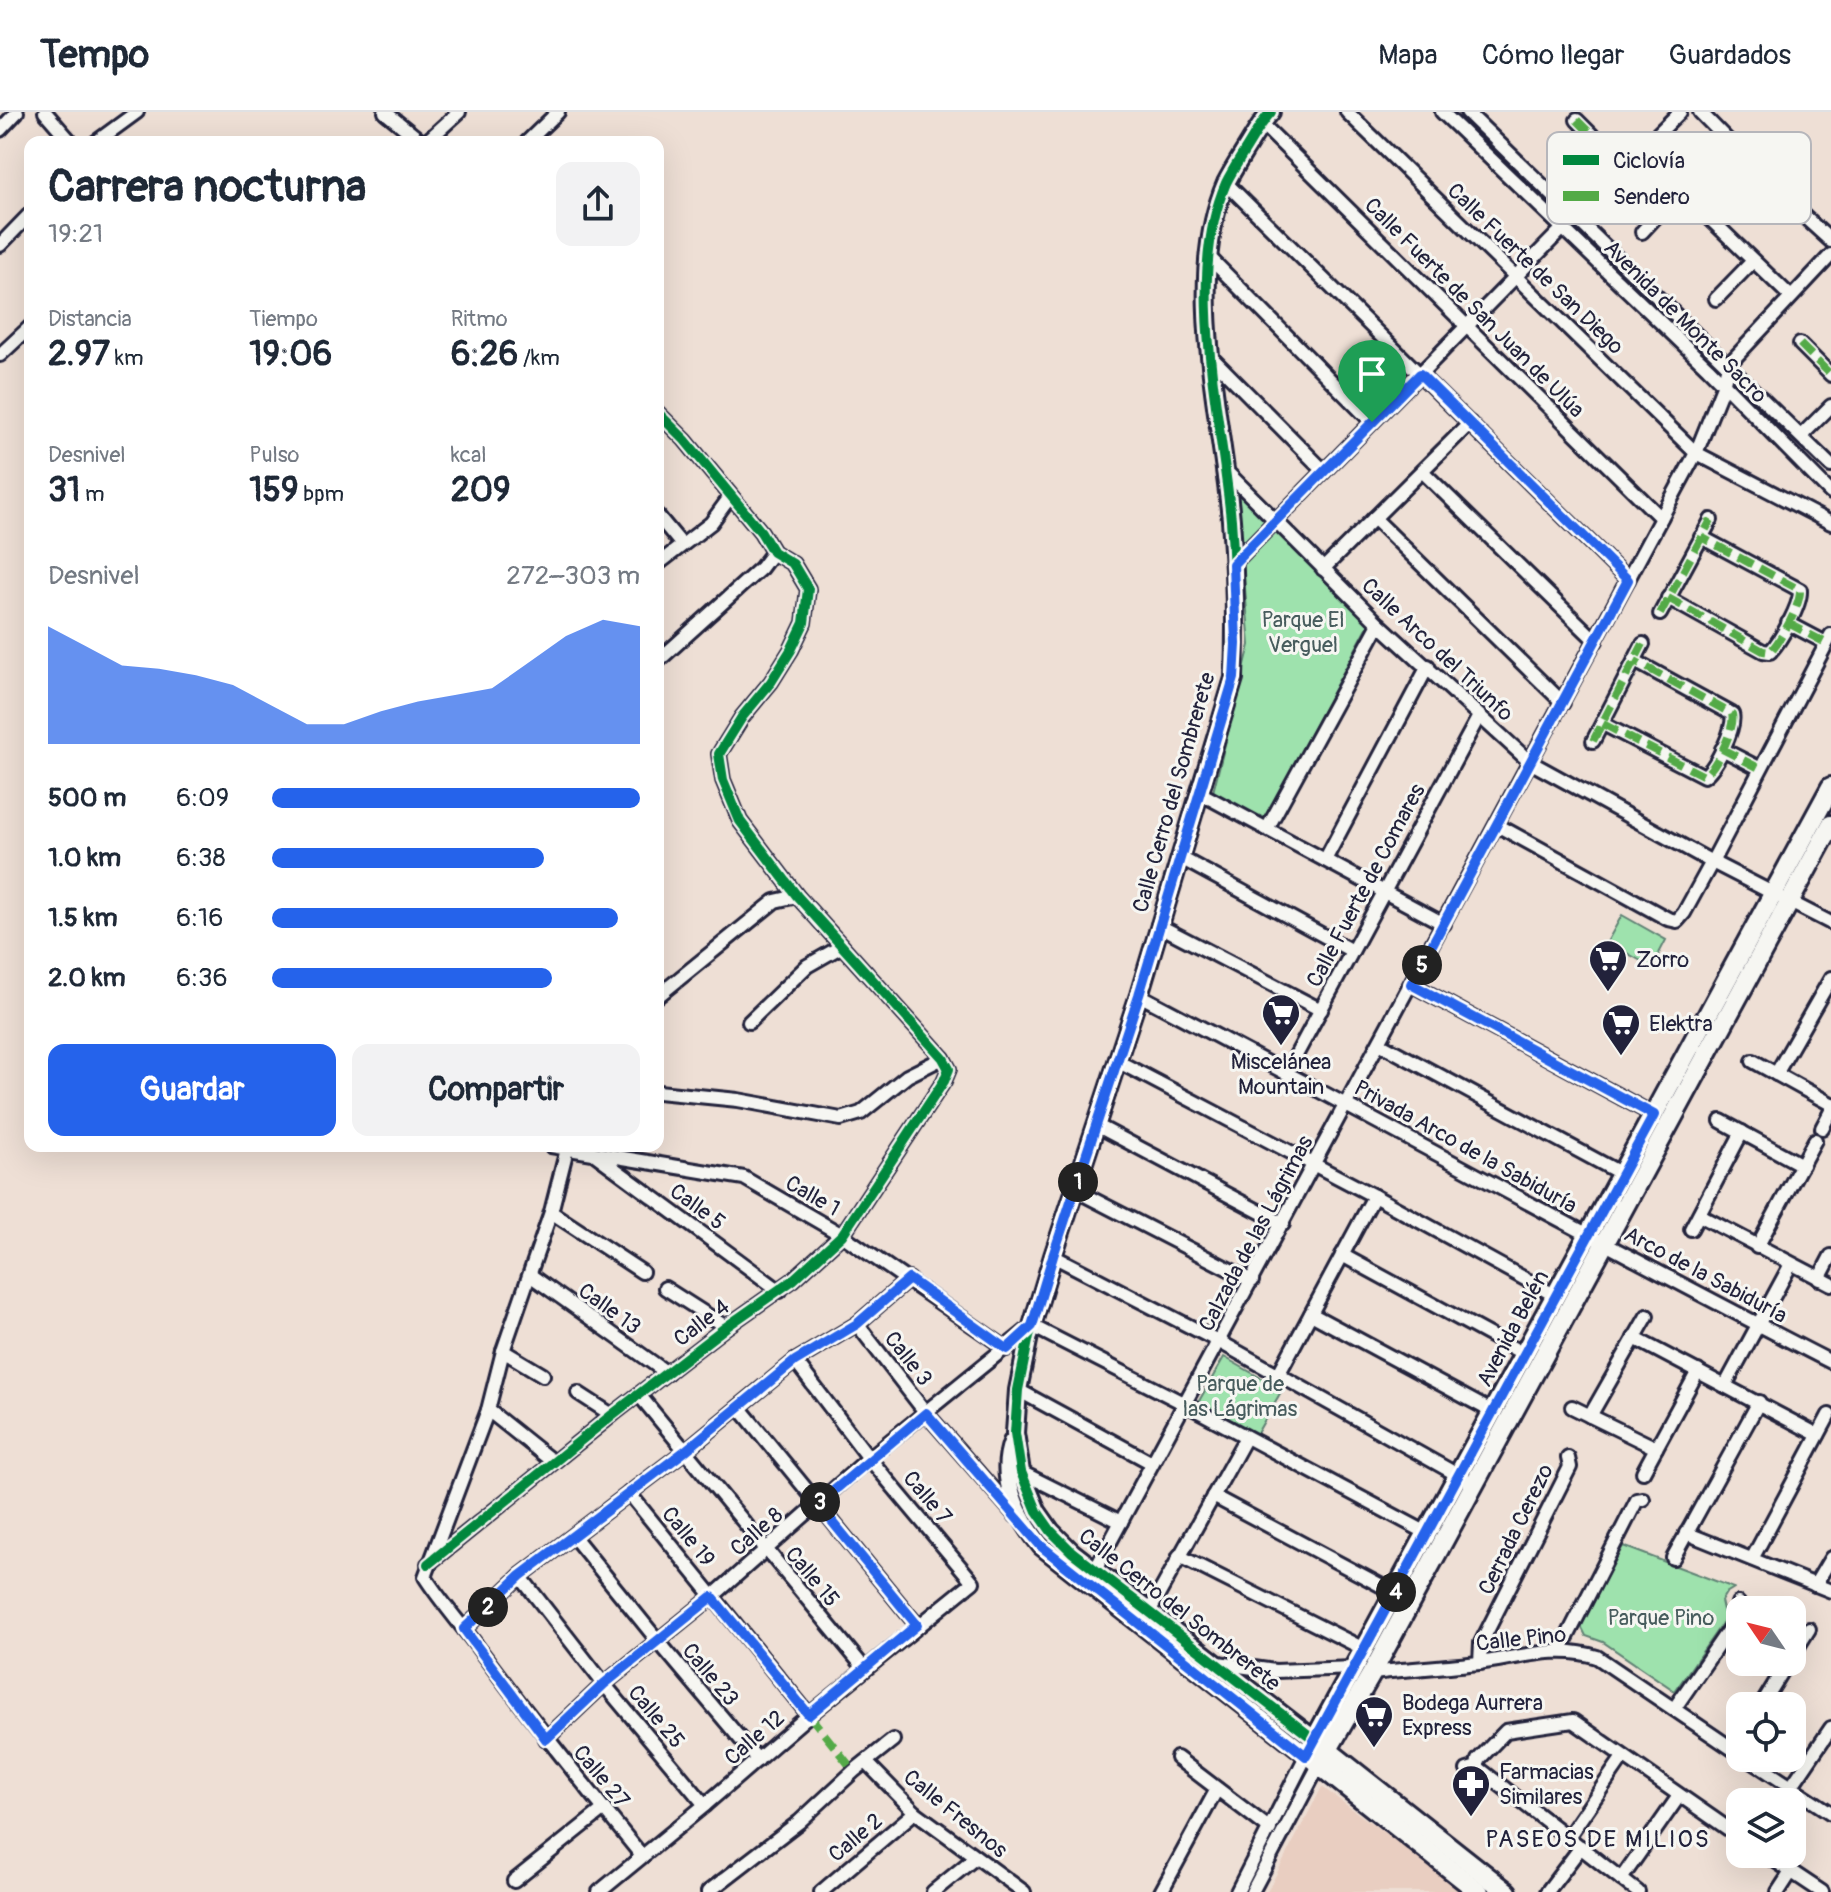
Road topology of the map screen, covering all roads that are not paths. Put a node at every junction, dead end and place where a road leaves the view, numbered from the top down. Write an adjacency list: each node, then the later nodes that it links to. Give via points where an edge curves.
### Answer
1 (17, 112): 14 (street)
2 (45, 112): 18 (street)
3 (137, 112): 19 (street)
4 (385, 112): 20 (street)
5 (459, 112): 21 (street)
6 (558, 112): 22 (street)
7 (1347, 112): 40 (street, Calle Fuerte de San Diego)
8 (1442, 112): 25 (street, Avenida de Monte Sacro)
9 (1467, 112): 24 (street, Avenida de Monte Sacro)
10 (1680, 112): 16 (street)
11 (1700, 112): 17 (street)
12 (1266, 117): 23 (street, Calle Cerro del Sombrerete); 43 (street, Calle Fuerte de San Juan de Ulúa)
13 (1577, 120): 15 (street)
14 (0, 130)
15 (1589, 132)
16 (1660, 132)
17 (1720, 132)
18 (66, 136)
19 (104, 136)
20 (416, 136)
21 (431, 136)
22 (533, 136)
23 (1226, 183): 38 (street, Calle Cerro del Sombrerete); 49 (street)
24 (1547, 191)
25 (1547, 213)
26 (24, 220): 36 (street)
27 (1811, 223): 35 (street)
28 (1559, 224): 33 (street, Avenida de Monte Sacro)
29 (1567, 224): 33 (street)
30 (1581, 224): 48 (street, Avenida de Monte Sacro)
31 (1649, 224): 34 (street)
32 (1715, 224): 39 (street)
33 (1563, 228): 40 (street); 51 (street, Avenida de Monte Sacro)
34 (1642, 232)
35 (1831, 241)
36 (0, 245)
37 (1831, 255): 41 (street, Calzada de las Lágrimas)
38 (1210, 258): 47 (street, Calle Cerro del Sombrerete); 54 (street)
39 (1753, 261): 41 (street); 42 (street)
40 (1515, 277): 43 (street); 57 (street, Calle Fuerte de San Diego)
41 (1790, 296): 48 (street, Calzada de las Lágrimas)
42 (1716, 299)
43 (1466, 327): 49 (street); 65 (street, Calle Fuerte de San Juan de Ulúa)
44 (24, 333): 46 (street)
45 (1800, 344): 50 (street)
46 (0, 355)
47 (1212, 358): 59 (street, Calle Cerro del Sombrerete); 60 (street)
48 (1728, 365): 51 (street, Calzada de las Lágrimas); 56 (street, Avenida de Monte Sacro)
49 (1420, 374): 54 (street); 55 (street)
50 (1831, 375)
51 (1723, 386): 57 (street, Calzada de las Lágrimas); 62 (street, Avenida de Monte Sacro)
52 (1831, 406): 56 (street)
53 (664, 419): 63 (street)
54 (1372, 422): 60 (street)
55 (1470, 423): 61 (street); 76 (street)
56 (1801, 436): 58 (street, Avenida de Monte Sacro)
57 (1696, 453): 65 (street, Calzada de las Lágrimas); 69 (street, Calle Fuerte de San Diego)
58 (1831, 466)
59 (1225, 470): 67 (street, Calle Arco del Triunfo); 74 (street, Calle Cerro del Sombrerete)
60 (1324, 471): 67 (street)
61 (1422, 471): 64 (street); 82 (street)
62 (1831, 493)
63 (730, 497): 71 (street, via 711,523); 72 (street)
64 (1374, 518): 75 (street); 87 (street)
65 (1661, 518): 76 (street, Calzada de las Lágrimas)
66 (1711, 520): 70 (street)
67 (1275, 521): 74 (street); 75 (street, Calle Arco del Triunfo)
68 (664, 523): 71 (street)
69 (1831, 523)
70 (1701, 537): 77 (street); 79 (street, via 1800,590)
71 (682, 545): 73 (street)
72 (773, 552): 84 (street); 103 (street, via 793,564 808,589 804,623 771,682 719,754 740,821)
73 (664, 559)
74 (1233, 564): 95 (street, Calle Cerro del Sombrerete, via 1234,678)
75 (1323, 569): 80 (street, Calle Arco del Triunfo)
76 (1628, 580): 82 (street, Calzada de las Lágrimas)
77 (1668, 598): 78 (street); 79 (street, via 1767,652)
78 (1660, 614)
79 (1788, 623): 81 (street)
80 (1379, 624): 86 (street, Calle Arco del Triunfo); 98 (street)
81 (1829, 639): 93 (street)
82 (1596, 641): 87 (street, Calzada de las Lágrimas)
83 (1643, 644): 85 (street)
84 (664, 656)
85 (1635, 661): 89 (street); 91 (street, via 1732,714)
86 (1428, 666): 88 (street, Calle Arco del Triunfo); 100 (street)
87 (1563, 703): 92 (street, Calzada de las Lágrimas)
88 (1479, 716): 92 (street, Calle Arco del Triunfo); 102 (street, Calle Fuerte de Comares)
89 (1603, 724): 90 (street); 91 (street, via 1704,776)
90 (1593, 741)
91 (1722, 749): 93 (street)
92 (1530, 762): 96 (street, Calzada de las Lágrimas); 101 (street, Calle Arco del Triunfo)
93 (1759, 768): 101 (street)
94 (1831, 787): 104 (main road, Avenida Belén)
95 (1198, 792): 98 (street); 99 (street, Calle Cerro del Sombrerete)
96 (1497, 825): 101 (street, via 1677,921); 106 (street, Calzada de las Lágrimas)
97 (1831, 825): 104 (main road, Avenida Belén)
98 (1267, 829): 100 (street)
99 (1179, 857): 107 (street, Calle Cerro del Sombrerete); 109 (street)
100 (1325, 860): 102 (street)
101 (1712, 862): 104 (street, Calle Arco del Triunfo)
102 (1384, 892): 106 (street); 109 (street, Calle Fuerte de Comares)
103 (797, 896): 108 (street); 112 (street, via 775,901)
104 (1783, 896): 105 (street, Calle Arco del Triunfo); 127 (main road, Avenida Belén); 146 (main road, Avenida Belén)
105 (1831, 923)
106 (1444, 924): 111 (street, Calzada de las Lágrimas)
107 (1158, 925): 113 (street, Calle Cerro del Sombrerete); 115 (street)
108 (842, 946): 116 (street, via 807,966); 120 (street)
109 (1352, 951): 115 (street, Calle Fuerte de Comares)
110 (1831, 978): 114 (street)
111 (1411, 984): 117 (street, Calzada de las Lágrimas); 127 (street)
112 (664, 991)
113 (1139, 995): 118 (street, Calle Cerro del Sombrerete); 121 (street, Privada Arco de la Sabiduría)
114 (1825, 1001): 122 (street)
115 (1321, 1010): 121 (street, Calle Fuerte de Comares)
116 (749, 1022)
117 (1379, 1043): 124 (street, Calzada de las Lágrimas); 138 (street)
118 (1117, 1061): 129 (street, Calle Cerro del Sombrerete); 136 (street)
119 (1753, 1061): 122 (street)
120 (946, 1064): 123 (street, via 907,1076 861,1113 841,1119); 145 (street, Calle 4, via 944,1081)
121 (1287, 1072): 124 (street, Privada Arco de la Sabiduría)
122 (1776, 1074): 125 (street)
123 (664, 1093)
124 (1347, 1104): 136 (street, Calzada de las Lágrimas); 146 (street, Privada Arco de la Sabiduría)
125 (1831, 1104)
126 (1831, 1111): 130 (street)
127 (1654, 1115): 138 (main road, Avenida Belén)
128 (1721, 1121): 131 (street)
129 (1096, 1125): 139 (street, Calle Cerro del Sombrerete); 143 (street)
130 (1822, 1128)
131 (1742, 1132): 137 (street); 142 (street)
132 (1815, 1140): 137 (street)
133 (566, 1152): 141 (street)
134 (583, 1152): 135 (street, Calle 1)
135 (593, 1154): 145 (street, Calle 1, via 744,1178); 158 (street, Calle 5)
136 (1315, 1165): 140 (street); 143 (street, Calzada de las Lágrimas)
137 (1802, 1165): 147 (street)
138 (1622, 1174): 146 (main road, Avenida Belén)
139 (1075, 1190): 149 (street, Calle Cerro del Sombrerete); 155 (street)
140 (1374, 1196): 148 (street); 159 (street)
141 (551, 1212): 152 (street); 153 (street)
142 (1699, 1215): 144 (street); 147 (street)
143 (1283, 1224): 155 (street, Calzada de las Lágrimas)
144 (1691, 1229)
145 (842, 1235): 154 (street, Calle 1); 158 (street, Calle 4)
146 (1596, 1240): 159 (main road, Avenida Belén); 163 (street, Arco de la Sabiduría); 202 (main road, Avenida Belén)
147 (1757, 1247): 151 (street)
148 (1342, 1255): 160 (street); 170 (street)
149 (1053, 1256): 164 (street, Calle Cerro del Sombrerete); 167 (street)
150 (1831, 1256): 156 (street)
151 (1791, 1264): 156 (street); 163 (street)
152 (642, 1272)
153 (530, 1275): 169 (street); 174 (street, Calle 13)
154 (909, 1279): 162 (street); 168 (street, Calle 1)
155 (1252, 1281): 167 (street, Calzada de las Lágrimas)
156 (1825, 1282)
157 (665, 1288): 165 (street)
158 (780, 1291): 165 (street, Calle 4)
159 (1556, 1296): 170 (main road, Avenida Belén)
160 (1311, 1314): 176 (street); 186 (street)
161 (1647, 1316): 166 (street)
162 (857, 1324): 171 (street); 187 (street, Calle 3)
163 (1757, 1324): 172 (street, Arco de la Sabiduría); 177 (street)
164 (1032, 1326): 168 (street, Calle 8); 178 (street, Calle Cerro del Sombrerete); 182 (street)
165 (726, 1327): 174 (street, Calle 4)
166 (1634, 1338): 173 (street); 190 (street)
167 (1220, 1342): 176 (street); 182 (street, Calzada de las Lágrimas)
168 (1007, 1349): 187 (street, Calle 8)
169 (503, 1351): 175 (street); 185 (street)
170 (1524, 1354): 186 (main road, Avenida Belén)
171 (795, 1361): 183 (street); 196 (street, Calle 7)
172 (1831, 1362)
173 (1698, 1371): 177 (street); 194 (street)
174 (667, 1373): 180 (street, Calle 4)
175 (543, 1375)
176 (1278, 1375): 202 (street)
177 (1725, 1386): 181 (street)
178 (1018, 1390): 191 (street, Calle Cerro del Sombrerete); 199 (street)
179 (578, 1393): 188 (street)
180 (640, 1396): 188 (street, Calle 4); 195 (street, Calle 15)
181 (1759, 1402): 192 (street); 210 (street)
182 (1185, 1404): 193 (street); 199 (street, Calzada de las Lágrimas)
183 (739, 1407): 195 (street); 206 (street)
184 (1572, 1407): 190 (street)
185 (488, 1410): 198 (street); 217 (street)
186 (1493, 1412): 202 (main road, Avenida Belén)
187 (926, 1413): 196 (street, Calle 8); 208 (street, Calle 3)
188 (612, 1415): 198 (street, Calle 4)
189 (1829, 1415): 192 (street)
190 (1590, 1416): 194 (street)
191 (1015, 1433): 200 (street, Calle Cerro del Sombrerete); 208 (street, Calle Cerro del Sombrerete, via 1007,1470)
192 (1818, 1435): 216 (street)
193 (1246, 1437): 204 (street); 209 (street)
194 (1656, 1448): 201 (street)
195 (685, 1451): 203 (street); 212 (street, Calle 15)
196 (869, 1458): 206 (street, Calle 8); 220 (street, Calle 7)
197 (1568, 1458): 235 (street, Cerrada Cerezo, via 1570,1467 1481,1643)
198 (553, 1462): 217 (street, Calle 4)
199 (1152, 1463): 207 (street, Calzada de las Lágrimas)
200 (1021, 1472): 207 (street); 218 (street, Calle Cerro del Sombrerete, via 1051,1531)
201 (1643, 1472)
202 (1466, 1480): 209 (main road, Avenida Belén); 237 (main road, Avenida Belén)
203 (629, 1493): 211 (street); 224 (street, Calle 19)
204 (1213, 1496): 213 (street); 223 (street)
205 (1643, 1499): 233 (street, via 1637,1500)
206 (818, 1504): 212 (street, Calle 8); 226 (street)
207 (1121, 1522): 218 (street, Calzada de las Lágrimas)
208 (1024, 1524): 245 (street, Calle Cerro del Sombrerete, via 1083,1582)
209 (1427, 1533): 223 (main road, Avenida Belén)
210 (1686, 1533): 214 (street); 216 (street)
211 (574, 1537): 219 (street); 231 (street, Calle 23)
212 (764, 1549): 224 (street, Calle 8); 236 (street, Calle 15)
213 (1179, 1556): 225 (street); 232 (street)
214 (1673, 1558)
215 (1831, 1558): 221 (street)
216 (1752, 1559): 221 (street)
217 (428, 1564): 227 (street, Calle 27, via 425,1577)
218 (1095, 1570): 225 (street, Calle Cerro del Sombrerete)
219 (520, 1576): 227 (street); 238 (street, Calle 25)
220 (973, 1582): 226 (street, Calle 12)
221 (1815, 1585): 222 (street)
222 (1831, 1591)
223 (1395, 1593): 232 (main road, Avenida Belén)
224 (712, 1597): 231 (street, Calle 8); 240 (street, Calle 19)
225 (1149, 1612): 234 (street, Calle Cerro del Sombrerete)
226 (917, 1625): 236 (street, Calle 12)
227 (464, 1629): 242 (street, Calle 27)
228 (1809, 1629): 230 (street)
229 (1726, 1633): 239 (street)
230 (1806, 1634)
231 (658, 1641): 238 (street, Calle 8); 248 (street, Calle 23)
232 (1364, 1649): 237 (main road, Avenida Belén)
233 (1560, 1651): 235 (street, Calle Pino); 239 (street, Calle Pino, via 1597,1657)
234 (1213, 1663): 237 (street, Calle Pino, via 1275,1671); 245 (street, Calle Cerro del Sombrerete)
235 (1480, 1663): 237 (street, Calle Pino)
236 (865, 1669): 240 (street, Calle 12)
237 (1363, 1670): 245 (main road, Avenida Belén)
238 (604, 1684): 242 (street, Calle 8); 254 (street, Calle 25)
239 (1674, 1709): 244 (street, Calle Pino)
240 (809, 1715): 248 (street, Calle 12)
241 (1831, 1728): 251 (street)
242 (546, 1739): 255 (street, Calle 27)
243 (893, 1740): 249 (street)
244 (1726, 1740)
245 (1317, 1753): 259 (street, Avenida Belén); 275 (street, Avenida Belén); 276 (main road, Calle Cerro del Sombrerete); 277 (main road, Calle Cerro del Sombrerete)
246 (1623, 1757): 253 (street); 260 (street); 260 (street, via 1566,1721 1506,1731 1472,1768)
247 (1177, 1758): 252 (street)
248 (758, 1760): 254 (street, Calle 12)
249 (866, 1762): 256 (street, Calle Fresnos); 269 (street)
250 (1768, 1772): 251 (street)
251 (1791, 1787): 257 (street)
252 (1217, 1789): 259 (street); 273 (street)
253 (1679, 1796): 258 (street); 266 (street)
254 (705, 1805): 262 (street, Calle 12)
255 (604, 1809): 262 (street, Calle 27); 267 (street)
256 (915, 1812): 263 (street, Calle Fresnos); 270 (street, Calle 2)
257 (1831, 1813)
258 (1726, 1828)
259 (1270, 1829): 274 (street, Avenida Belén)
260 (1568, 1837): 261 (street)
261 (1581, 1847): 266 (street); 278 (street)
262 (642, 1856): 268 (street, Calle 12)
263 (976, 1857): 271 (street); 272 (street, Calle Fresnos)
264 (1785, 1868): 265 (street)
265 (1791, 1872): 280 (street); 281 (street)
266 (1621, 1879): 279 (street)
267 (514, 1881)
268 (599, 1892)
269 (708, 1892)
270 (821, 1892)
271 (933, 1892)
272 (1024, 1892)
273 (1161, 1892)
274 (1237, 1892)
275 (1252, 1892)
276 (1479, 1892)
277 (1507, 1892)
278 (1547, 1892)
279 (1638, 1892)
280 (1778, 1892)
281 (1822, 1892)

